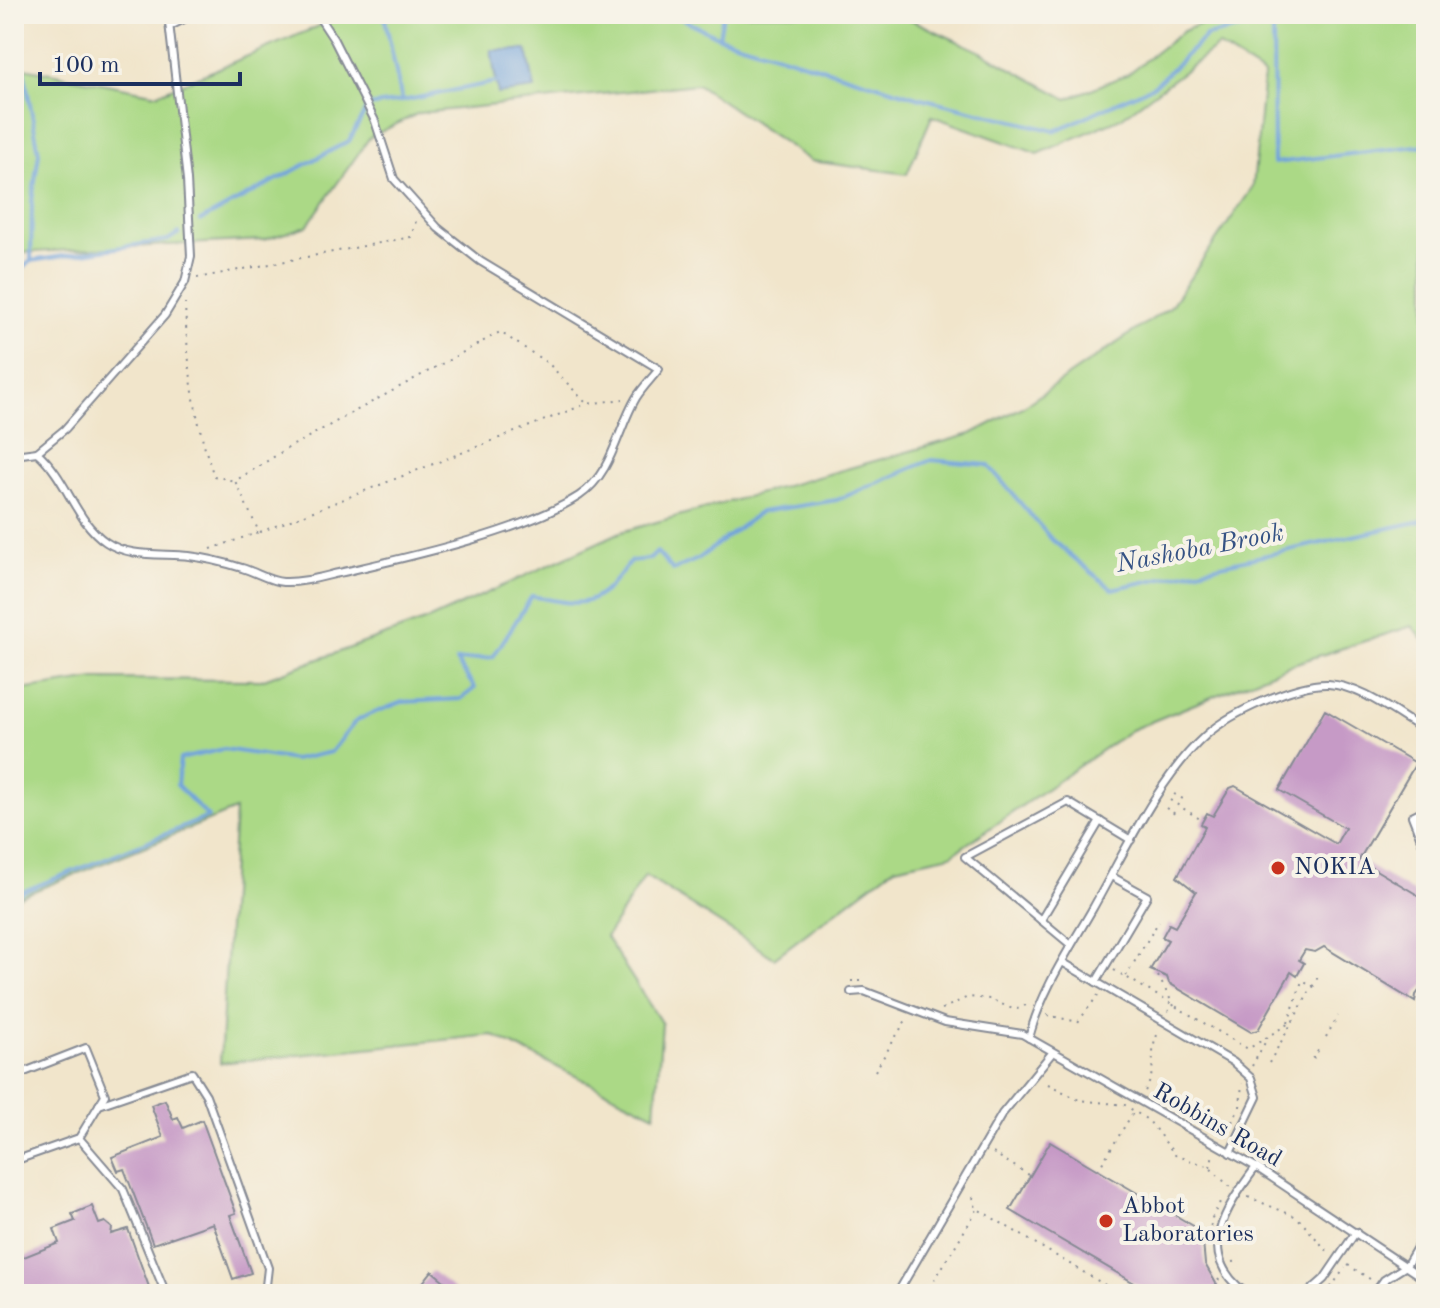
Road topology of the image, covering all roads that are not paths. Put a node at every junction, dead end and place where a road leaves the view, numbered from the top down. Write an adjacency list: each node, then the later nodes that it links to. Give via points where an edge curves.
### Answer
1 (168, 14): 4 (lane)
2 (194, 14): 4 (lane)
3 (317, 14): 5 (lane, via 375,121 394,179 421,209 480,261 659,369 636,398 601,473 581,495 545,513 408,557 279,582 190,556 148,554 109,544 87,526 55,468)
4 (170, 26): 5 (lane, via 187,180 191,256 185,282 165,315 65,429)
5 (37, 452): 6 (lane)
6 (14, 455)
7 (1426, 731): 10 (lane, via 1339,685 1297,690 1235,715 1205,736)
8 (1426, 809): 11 (lane, via 1412,816)
9 (1100, 821): 10 (lane); 13 (lane); 13 (lane, via 1068,802 965,857)
10 (1131, 840): 12 (lane)
11 (1426, 852)
12 (1111, 876): 14 (lane); 16 (lane, via 1147,896)
13 (1041, 920): 14 (lane)
14 (1071, 945): 15 (lane)
15 (1062, 962): 16 (lane); 18 (lane, via 1038,1006)
16 (1096, 982): 23 (lane, via 1233,1062 1251,1078 1257,1097)
17 (851, 992): 18 (lane, Robbins Road, via 864,991 945,1022)
18 (1029, 1038): 19 (lane, Robbins Road)
19 (1052, 1053): 23 (lane, Robbins Road); 32 (lane, via 1002,1114)
20 (14, 1076): 21 (lane, via 86,1048 105,1095)
21 (99, 1105): 22 (lane); 31 (lane, via 192,1073 206,1095 268,1268)
22 (79, 1138): 24 (lane); 30 (lane, via 123,1189)
23 (1230, 1153): 25 (lane, Robbins Road)
24 (14, 1161)
25 (1256, 1167): 26 (lane, Robbins Road); 33 (lane, via 1225,1214 1218,1240 1226,1272)
26 (1356, 1232): 28 (lane, Robbins Road); 34 (lane, via 1324,1279)
27 (1426, 1232): 28 (lane)
28 (1406, 1266): 29 (lane, Robbins Road); 35 (lane)
29 (1426, 1280)
30 (166, 1294)
31 (265, 1294)
32 (897, 1294)
33 (1247, 1294)
34 (1307, 1294)
35 (1374, 1294)

